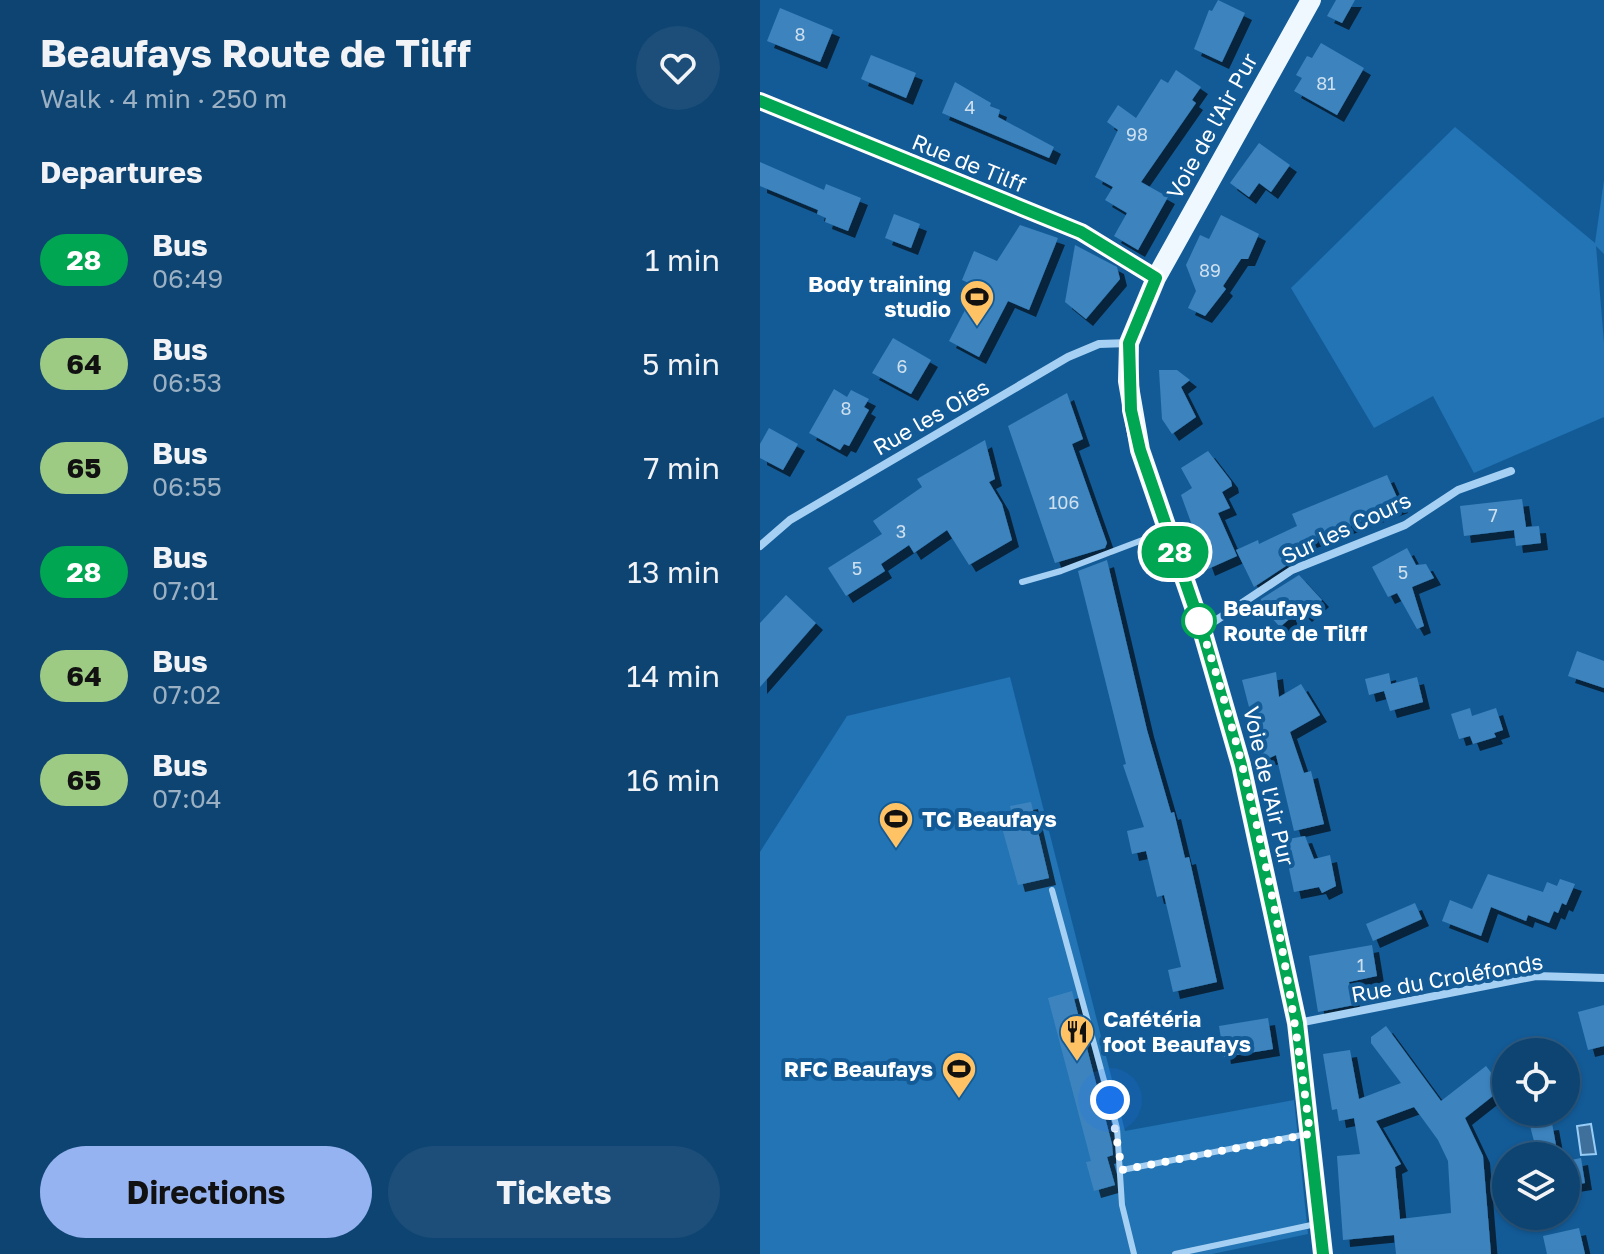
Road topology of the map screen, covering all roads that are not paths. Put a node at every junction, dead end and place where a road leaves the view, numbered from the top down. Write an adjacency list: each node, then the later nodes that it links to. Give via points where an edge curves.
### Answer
1 (1311, 0): 3 (main road, Voie de l'Air Pur)
2 (760, 101): 3 (main road, Rue de Tilff, via 1081,232)
3 (1156, 278): 4 (main road, Voie de l'Air Pur)
4 (1129, 343): 6 (main road, Voie de l'Air Pur, via 1131,410); 7 (street, Rue les Oies, via 1099,344 1068,357 790,520)
5 (1511, 471): 9 (street, Sur les Cours, via 1458,490 1405,525 1292,570)
6 (1167, 530): 8 (lane); 9 (main road, Voie de l'Air Pur)
7 (760, 546)
8 (1022, 582)
9 (1202, 630): 12 (main road, Voie de l'Air Pur, via 1241,765)
10 (1052, 890): 14 (lane, via 1117,1128)
11 (1604, 978): 12 (street, Rue du Croléfonds, via 1536,976)
12 (1297, 1023): 13 (main road, Voie de l'Air Pur)
13 (1310, 1134): 14 (lane); 15 (main road, Voie de l'Air Pur)
14 (1122, 1170): 16 (lane, via 1122,1205)
15 (1320, 1223): 17 (lane); 18 (main road, Voie de l'Air Pur)
16 (1134, 1254)
17 (1175, 1254)
18 (1323, 1254)

